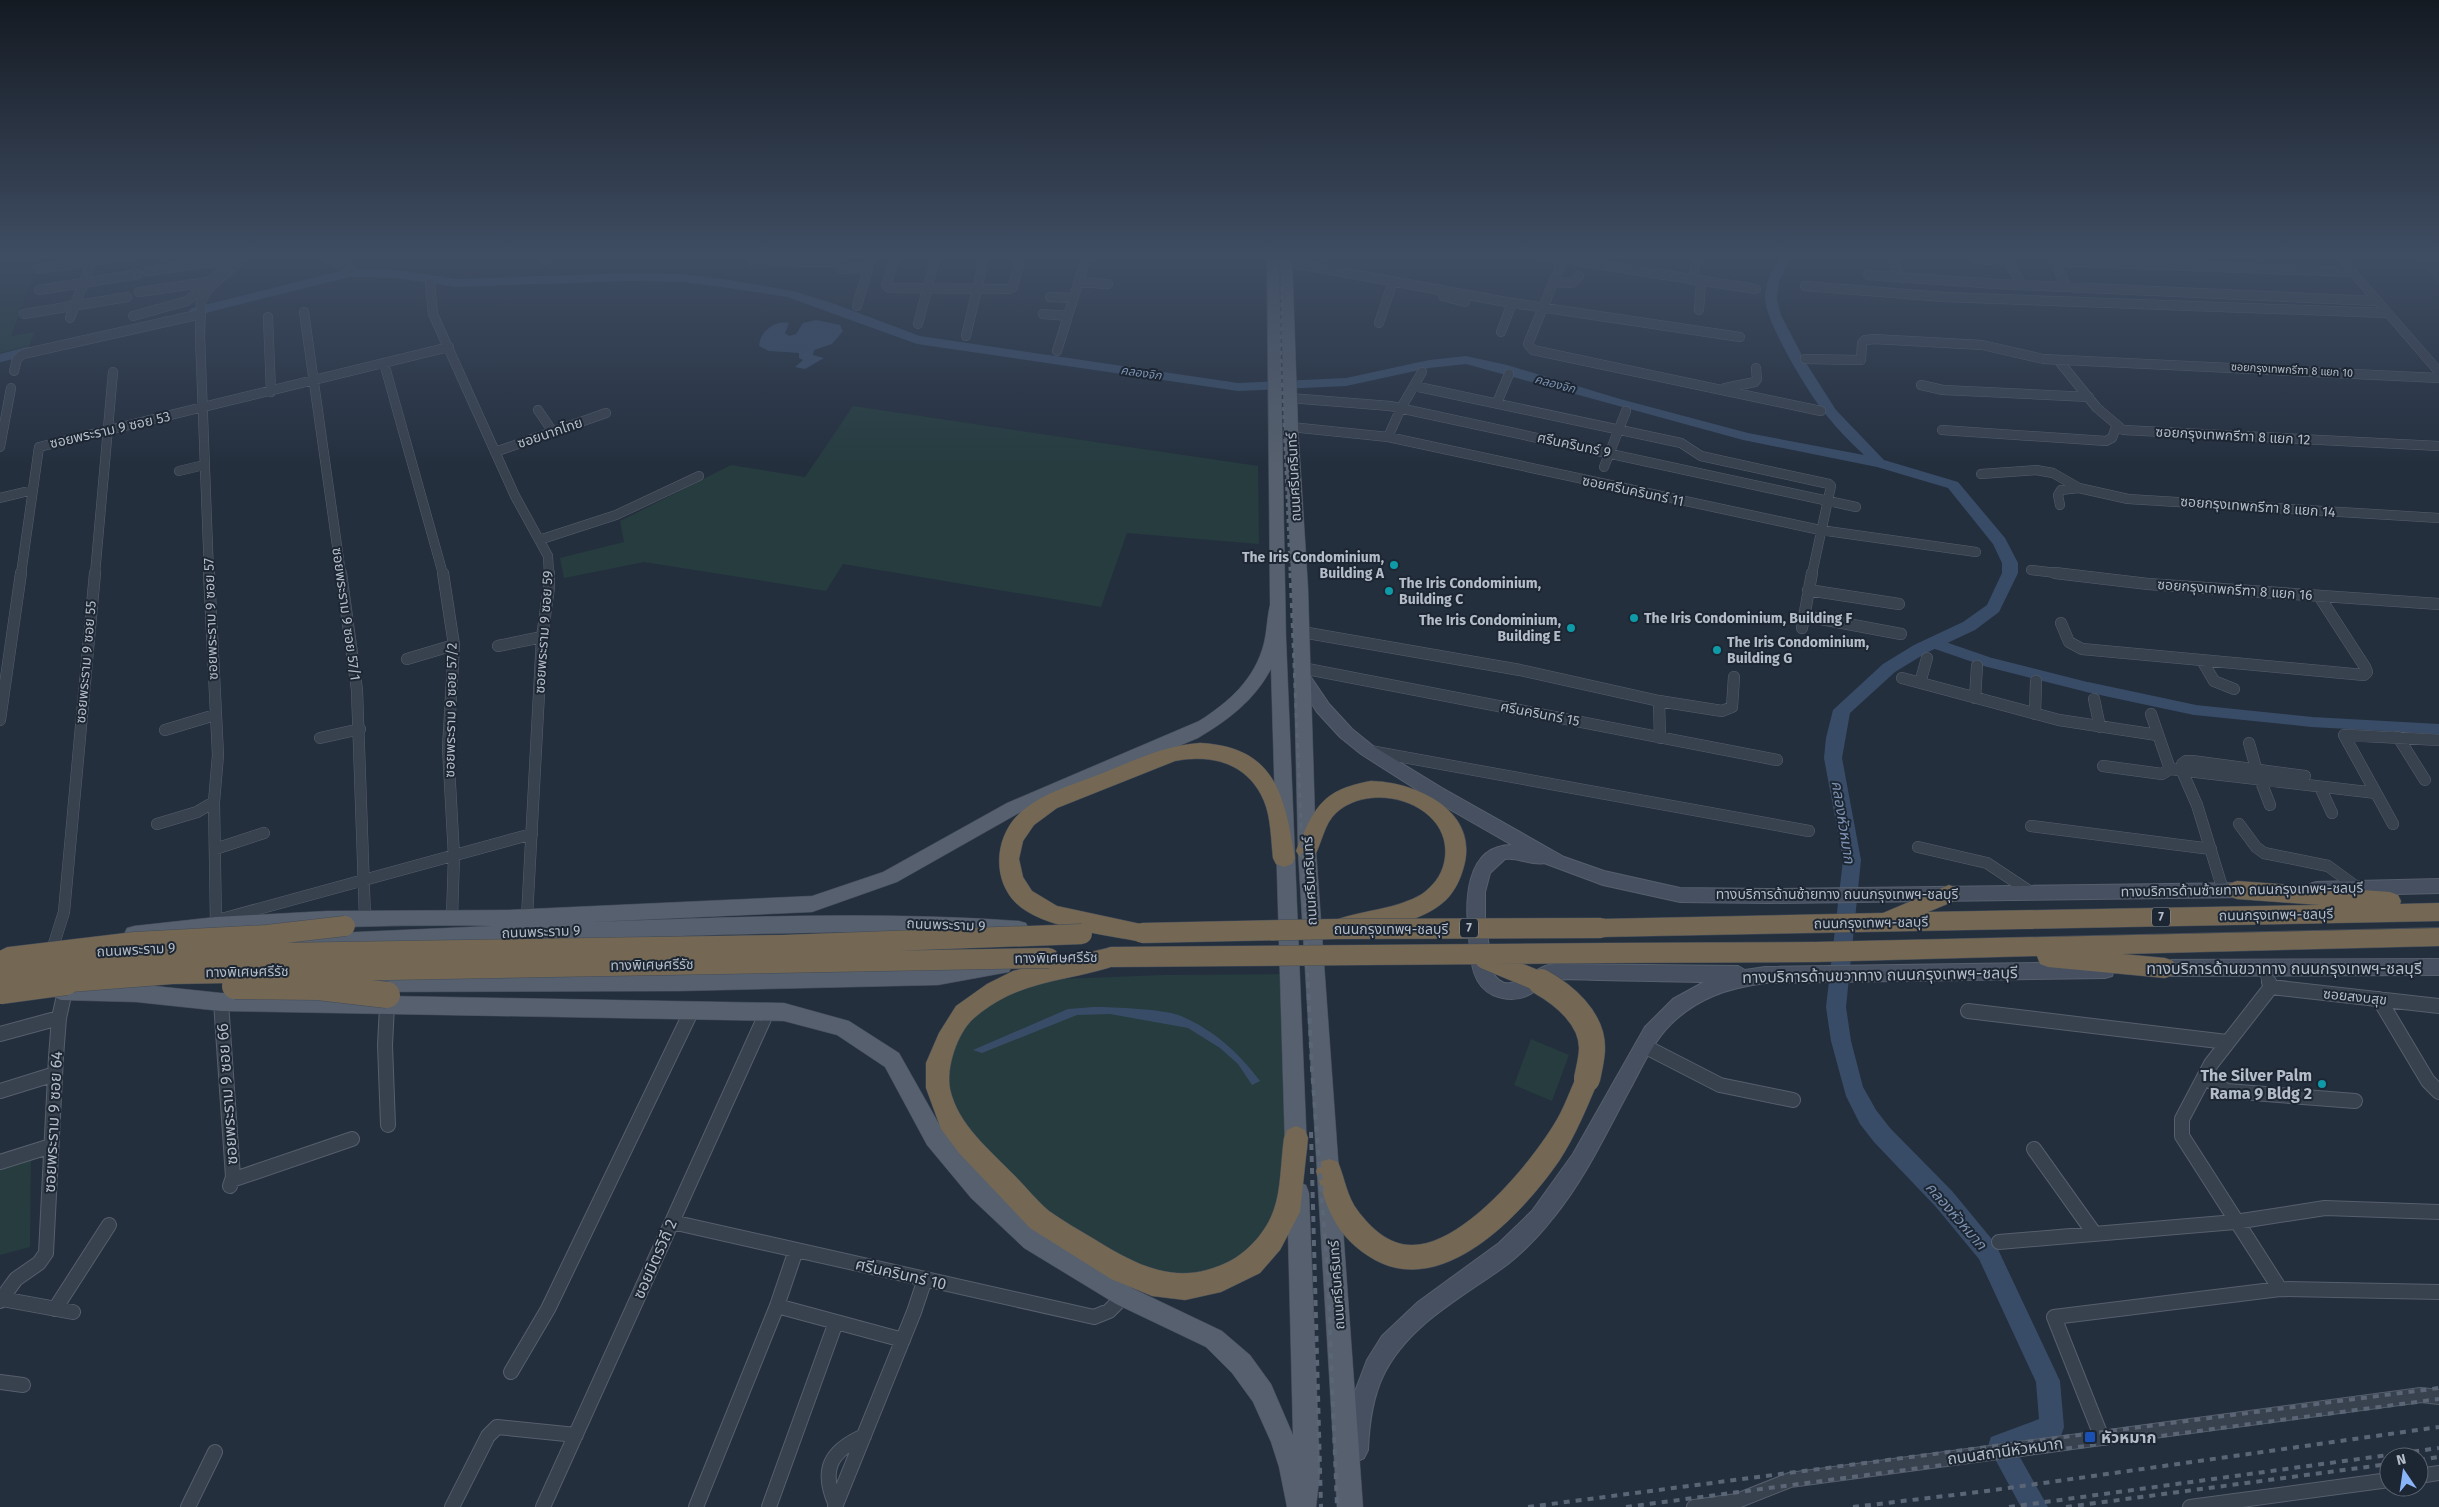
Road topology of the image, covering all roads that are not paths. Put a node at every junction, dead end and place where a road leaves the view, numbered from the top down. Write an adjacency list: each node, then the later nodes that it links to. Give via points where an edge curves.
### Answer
1 (136, 325): 23 (street, via 23,354 17,359)
2 (201, 325): 38 (street, ซอยพระราม 9 ซอย 57)
3 (268, 325): 35 (street)
4 (306, 325): 29 (street, ซอยพระราม 9 ซอย 57/1)
5 (438, 325): 17 (street, ซอยพระราม 9 ซอย 59)
6 (968, 325): 15 (street)
7 (1065, 325): 18 (street)
8 (1274, 325): 33 (main road, ถนนศรีนครินทร์, via 1274,376)
9 (1285, 325): 33 (main road, ถนนศรีนครินทร์)
10 (1504, 325): 14 (street)
11 (1536, 325): 34 (street, via 1528,344 1533,350)
12 (1664, 325): 16 (street)
13 (2398, 325): 26 (street)
14 (1501, 332)
15 (966, 336)
16 (1740, 337)
17 (449, 347): 21 (street, ซอยพระราม 9 ซอย 53); 53 (street, ซอยพระราม 9 ซอย 59)
18 (1057, 351)
19 (1805, 359): 20 (street, ซอยกรุงเทพกรีฑา 8 แยก 10, via 1861,360 1862,343 1874,339 1982,345 2023,356)
20 (2058, 360): 28 (street, ซอยกรุงเทพกรีฑา 8 แยก 10); 36 (street)
21 (384, 363): 29 (street, ซอยพระราม 9 ซอย 53); 82 (street, ซอยพระราม 9 ซอย 57/2, via 442,566)
22 (1756, 368): 34 (street, via 1755,382)
23 (14, 371)
24 (113, 372): 48 (street, ซอยพระราม 9 ซอย 55)
25 (1422, 372): 31 (street)
26 (2439, 372)
27 (1509, 374): 37 (street)
28 (2439, 378)
29 (312, 382): 35 (street, ซอยพระราม 9 ซอย 53); 102 (street, ซอยพระราม 9 ซอย 57/1)
30 (1921, 385): 36 (street, via 1943,390)
31 (1414, 386): 37 (street); 39 (street)
32 (10, 388): 51 (street)
33 (1285, 389): 39 (street, ศรีนครินทร์ 9); 44 (main road, ถนนศรีนครินทร์); 75 (main road, ถนนศรีนครินทร์)
34 (1723, 389): 42 (street)
35 (271, 392): 38 (street, ซอยพระราม 9 ซอย 53)
36 (2089, 397): 45 (street)
37 (1497, 403): 46 (street)
38 (203, 408): 48 (street, ซอยพระราม 9 ซอย 53); 55 (street, ซอยพระราม 9 ซอย 57)
39 (1401, 408): 50 (street); 54 (street, ศรีนครินทร์ 9)
40 (538, 410): 49 (street)
41 (1626, 411): 46 (street)
42 (1821, 411)
43 (606, 413): 49 (street, ซอยนากไทย)
44 (1290, 427): 50 (street, ซอยศรีนครินทร์ 11); 79 (main road, ถนนศรีนครินทร์)
45 (2116, 427): 47 (street, via 2112,438 2106,441); 52 (street, ซอยกรุงเทพกรีฑา 8 แยก 12, via 2131,432)
46 (1619, 429): 54 (street); 63 (street, via 1681,443 1701,456 1826,482 1831,486)
47 (1942, 430)
48 (106, 432): 61 (street, ซอยพระราม 9 ซอย 53, via 40,447); 156 (street, ซอยพระราม 9 ซอย 55, via 64,912)
49 (553, 432): 53 (street, ซอยนากไทย)
50 (1388, 437): 67 (street, ซอยศรีนครินทร์ 11)
51 (0, 446)
52 (2439, 446)
53 (494, 452): 68 (street, ซอยพระราม 9 ซอย 59)
54 (1610, 452): 56 (street); 63 (street, ศรีนครินทร์ 9)
55 (204, 465): 57 (street); 99 (street, ซอยพระราม 9 ซอย 57)
56 (1604, 467)
57 (179, 471)
58 (1982, 474): 60 (street, ซอยกรุงเทพกรีฑา 8 แยก 14, via 2036,470 2053,473)
59 (700, 476): 68 (street, via 616,516)
60 (2079, 488): 64 (street, via 2061,490 2058,495); 66 (street, ซอยกรุงเทพกรีฑา 8 แยก 14, via 2128,499)
61 (33, 490): 62 (street); 100 (street, ซอยพระราม 9 ซอย 53)
62 (0, 498)
63 (1828, 501): 65 (street, ศรีนครินทร์ 9); 67 (street)
64 (2060, 505)
65 (1856, 507)
66 (2439, 518)
67 (1820, 530): 69 (street, ซอยศรีนครินทร์ 11); 71 (street)
68 (539, 540): 81 (street, ซอยพระราม 9 ซอย 59, via 548,556 549,578)
69 (1976, 552)
70 (2032, 570): 72 (street, ซอยกรุงเทพกรีฑา 8 แยก 16, via 2148,584)
71 (1808, 590): 73 (street); 76 (street)
72 (2319, 596): 74 (street, ซอยกรุงเทพกรีฑา 8 แยก 16); 86 (street, via 2365,667 2367,672 2364,675)
73 (1899, 604)
74 (2439, 604)
75 (1278, 606): 134 (main road, ถนนศรีนครินทร์); 146 (main road, via 1272,647 1261,673 1233,706 1214,720 1012,808 890,877 812,904)
76 (1805, 616): 78 (street); 80 (street)
77 (2060, 623): 86 (street, via 2076,648)
78 (1802, 628)
79 (1302, 632): 88 (main road, ถนนศรีนครินทร์); 96 (street, via 1520,670)
80 (1901, 634)
81 (542, 637): 83 (street); 128 (street, ซอยพระราม 9 ซอย 59)
82 (454, 645): 85 (street); 133 (street, ซอยพระราม 9 ซอย 57/2, via 448,748)
83 (498, 646)
84 (1927, 658): 92 (street)
85 (407, 659)
86 (2203, 662): 93 (street, via 2214,681)
87 (1977, 666): 94 (street)
88 (1303, 673): 107 (street, ศรีนครินทร์ 15); 110 (main road, ทางบริการด้านซ้ายทาง ถนนกรุงเทพฯ-ชลบุรี, via 1323,708); 132 (main road, ถนนศรีนครินทร์)
89 (1734, 677): 96 (street, via 1732,707 1728,711)
90 (1902, 678): 92 (street)
91 (2036, 681): 97 (street)
92 (1920, 683): 94 (street)
93 (2234, 688)
94 (1975, 698): 97 (street)
95 (2094, 699): 101 (street)
96 (1659, 701): 107 (street)
97 (2035, 714): 101 (street)
98 (2151, 714): 104 (street)
99 (215, 715): 103 (street); 119 (street, ซอยพระราม 9 ซอย 57, via 218,755)
100 (0, 720)
101 (2100, 727): 104 (street)
102 (360, 729): 106 (street); 136 (street, ซอยพระราม 9 ซอย 57/1)
103 (164, 730)
104 (2157, 735): 113 (street)
105 (2398, 737): 108 (street); 116 (street); 118 (street, via 2351,733 2344,736)
106 (320, 738)
107 (1660, 738): 111 (street, ศรีนครินทร์ 15)
108 (2439, 740)
109 (2249, 743): 114 (street)
110 (1367, 750): 126 (street); 135 (main road, ทางบริการด้านซ้ายทาง ถนนกรุงเทพฯ-ชลบุรี, via 1436,794)
111 (1777, 760)
112 (2103, 766): 113 (street, via 2162,774)
113 (2176, 770): 114 (street, via 2186,761); 131 (street, via 2197,805)
114 (2258, 774): 115 (street); 117 (street); 120 (street)
115 (2306, 776)
116 (2425, 780)
117 (2320, 787): 118 (street); 121 (street)
118 (2376, 793): 124 (street)
119 (214, 802): 122 (street, via 197,812); 130 (street, ซอยพระราม 9 ซอย 57)
120 (2270, 804)
121 (2332, 813)
122 (157, 824)
123 (2239, 824): 138 (street, via 2264,853 2328,866)
124 (2394, 824)
125 (2031, 826): 131 (street)
126 (1809, 831)
127 (264, 833): 130 (street)
128 (532, 834): 133 (street); 146 (street, ซอยพระราม 9 ซอย 59)
129 (1918, 847): 140 (street, via 1987,863)
130 (214, 849): 148 (street, ซอยพระราม 9 ซอย 57)
131 (2211, 849): 139 (street)
132 (1307, 851): 150 (highway, bridge, via 1328,808 1357,791 1378,788 1399,791 1442,816 1449,826 1456,859 1452,874 1430,900); 194 (main road, ถนนศรีนครินทร์)
133 (454, 856): 136 (street); 144 (street, ซอยพระราม 9 ซอย 57/2)
134 (1284, 858): 152 (highway, via 1275,803 1258,772 1239,758 1210,751 1191,749 1172,754 1050,802 1027,819 1013,839 1008,859 1013,878 1024,897 1052,914); 190 (main road, ถนนศรีนครินทร์)
135 (1558, 862): 141 (main road, ทางบริการด้านซ้ายทาง ถนนกรุงเทพฯ-ชลบุรี, via 1603,878 1680,895); 165 (main road, via 1518,852 1499,854 1488,863 1478,882 1475,909 1482,968 1498,989 1523,991 1545,973 1558,972)
136 (364, 882): 145 (street, ซอยพระราม 9 ซอย 57/1); 148 (street)
137 (2439, 886): 138 (main road, ทางบริการด้านซ้ายทาง ถนนกรุงเทพฯ-ชลบุรี)
138 (2358, 888): 139 (main road, ทางบริการด้านซ้ายทาง ถนนกรุงเทพฯ-ชลบุรี)
139 (2230, 890): 140 (main road, ทางบริการด้านซ้ายทาง ถนนกรุงเทพฯ-ชลบุรี); 142 (highway)
140 (2032, 893): 141 (main road, ทางบริการด้านซ้ายทาง ถนนกรุงเทพฯ-ชลบุรี)
141 (1949, 894): 147 (highway)
142 (2439, 905)
143 (2439, 912): 147 (highway, ถนนกรุงเทพฯ-ชลบุรี / 7)
144 (452, 917): 145 (main road); 146 (main road)
145 (365, 918): 148 (main road)
146 (517, 918): 151 (main road)
147 (1884, 922): 150 (highway, ถนนกรุงเทพฯ-ชลบุรี / 7, bridge)
148 (216, 923): 156 (main road)
149 (1302, 929): 150 (highway, ถนนกรุงเทพฯ-ชลบุรี / 7, bridge); 152 (highway, ทางพิเศษศรีรัช, bridge)
150 (1337, 929)
151 (345, 933): 153 (main road, ถนนพระราม 9, bridge, via 495,933 939,923); 161 (highway, bridge, via 135,942 10,957); 166 (main road, via 353,947 352,959 346,972)
152 (1142, 933): 153 (highway, ทางพิเศษศรีรัช)
153 (1082, 934): 161 (highway, ทางพิเศษศรีรัช, bridge, via 783,944 278,954)
154 (2439, 937): 155 (highway, ถนนกรุงเทพฯ-ชลบุรี / 7)
155 (1951, 948): 157 (highway, ถนนกรุงเทพฯ-ชลบุรี / 7, bridge); 163 (highway)
156 (52, 950): 161 (main road)
157 (1474, 955): 158 (highway, ถนนกรุงเทพฯ-ชลบุรี / 7, bridge); 194 (highway, bridge, via 1532,976 1554,988 1570,1001 1585,1024 1592,1046 1587,1079 1563,1133 1547,1158 1503,1210 1452,1246 1422,1258 1392,1255 1362,1236 1342,1210)
158 (1304, 956): 159 (highway, ทางพิเศษศรีรัช, bridge)
159 (1112, 957): 160 (highway, ทางพิเศษศรีรัช); 190 (highway, via 1021,978 995,991 964,1013 947,1040 938,1063 938,1088 950,1121 968,1145 1039,1219 1120,1270 1152,1283 1185,1287 1222,1279 1250,1264 1271,1241 1287,1212)
160 (1049, 958): 166 (main road, bridge, via 938,976 680,982 404,984); 168 (highway, ทางพิเศษศรีรัช, bridge, via 172,974 79,980)
161 (1, 966)
162 (2439, 966): 164 (main road, ทางบริการด้านขวาทาง ถนนกรุงเทพฯ-ชลบุรี)
163 (2165, 968): 164 (main road, ทางบริการด้านขวาทาง ถนนกรุงเทพฯ-ชลบุรี); 165 (main road, ทางบริการด้านขวาทาง ถนนกรุงเทพฯ-ชลบุรี)
164 (2263, 968): 167 (street)
165 (1765, 975): 181 (main road, ทางบริการด้านขวาทาง ถนนกรุงเทพฯ-ชลบุรี, via 1731,980 1691,996 1667,1015)
166 (327, 981): 169 (main road, via 169,981)
167 (2271, 987): 170 (street, ซอยสงบสุข); 180 (street)
168 (0, 991)
169 (63, 991): 171 (main road); 173 (main road, via 136,993); 178 (street, ซอยพระราม 9 ซอย 64)
170 (2379, 999): 174 (street, ซอยสงบสุข); 185 (street, via 2428,1081)
171 (0, 1000): 172 (highway, bridge, via 168,986 302,987)
172 (387, 1001): 173 (main road); 175 (main road); 188 (street)
173 (221, 1002): 189 (street, ซอยพระราม 9 ซอย 66, via 231,1183)
174 (2439, 1006)
175 (692, 1010): 177 (main road); 212 (street, via 548,1308)
176 (1968, 1011): 180 (street)
177 (767, 1012): 196 (street, ซอยมิตรวิถี 2); 205 (main road, via 784,1012 842,1027 892,1060 935,1138 979,1190 1032,1240)
178 (60, 1018): 179 (street); 182 (street, ซอยพระราม 9 ซอย 64)
179 (0, 1034)
180 (2227, 1042): 183 (street)
181 (1644, 1046): 186 (street, via 1720,1084); 230 (main road, ทางบริการด้านขวาทาง ถนนกรุงเทพฯ-ชลบุรี, via 1576,1172 1544,1214 1495,1260 1439,1299 1390,1344 1371,1378 1357,1427)
182 (56, 1074): 184 (street); 191 (street, ซอยพระราม 9 ซอย 64)
183 (2204, 1077): 187 (street, via 2227,1091); 197 (street, via 2182,1118 2182,1136)
184 (0, 1091)
185 (2439, 1092)
186 (1793, 1100)
187 (2355, 1101)
188 (388, 1125)
189 (352, 1138)
190 (1296, 1138): 219 (main road, ถนนศรีนครินทร์)
191 (51, 1146): 193 (street); 206 (street, ซอยพระราม 9 ซอย 64, via 46,1253 40,1264 22,1274)
192 (2034, 1149): 199 (street)
193 (0, 1162)
194 (1328, 1171): 230 (main road, ถนนศรีนครินทร์)
195 (2439, 1212): 197 (street, via 2325,1208)
196 (672, 1222): 201 (street, ศรีนครินทร์ 10); 216 (street, ซอยมิตรวิถี 2)
197 (2235, 1222): 199 (street); 203 (street)
198 (109, 1225): 208 (street)
199 (2094, 1233): 200 (street)
200 (1999, 1242)
201 (796, 1250): 202 (street, ศรีนครินทร์ 10); 207 (street)
202 (925, 1279): 205 (street, ศรีนครินทร์ 10, via 1094,1317 1109,1311); 211 (street)
203 (2280, 1289): 204 (street); 217 (street, via 2054,1317)
204 (2439, 1292)
205 (1124, 1296): 227 (main road, via 1214,1340 1241,1364 1262,1392 1284,1440)
206 (1, 1300): 208 (street)
207 (777, 1306): 210 (street); 225 (street)
208 (55, 1309): 209 (street)
209 (73, 1312)
210 (836, 1322): 211 (street); 226 (street)
211 (903, 1340): 221 (street, via 864,1436 843,1447 832,1461 826,1480)
212 (512, 1372)
213 (0, 1382): 214 (street)
214 (23, 1386)
215 (2439, 1397): 217 (street, ถนนสถานีหัวหมาก, via 2421,1395)
216 (576, 1435): 223 (street, via 497,1427 488,1436); 224 (street, ซอยมิตรวิถี 2)
217 (2102, 1438): 231 (street, ถนนสถานีหัวหมาก, via 1790,1480 1737,1501)
218 (215, 1452): 222 (street)
219 (1308, 1473): 228 (main road, ถนนศรีนครินทร์); 229 (main road)
220 (2379, 1481): 232 (street)
221 (836, 1506)
222 (188, 1507)
223 (452, 1507)
224 (543, 1507)
225 (696, 1507)
226 (769, 1507)
227 (1300, 1507)
228 (1304, 1507)
229 (1310, 1507)
230 (1351, 1507)
231 (1694, 1507)
232 (2190, 1507)

